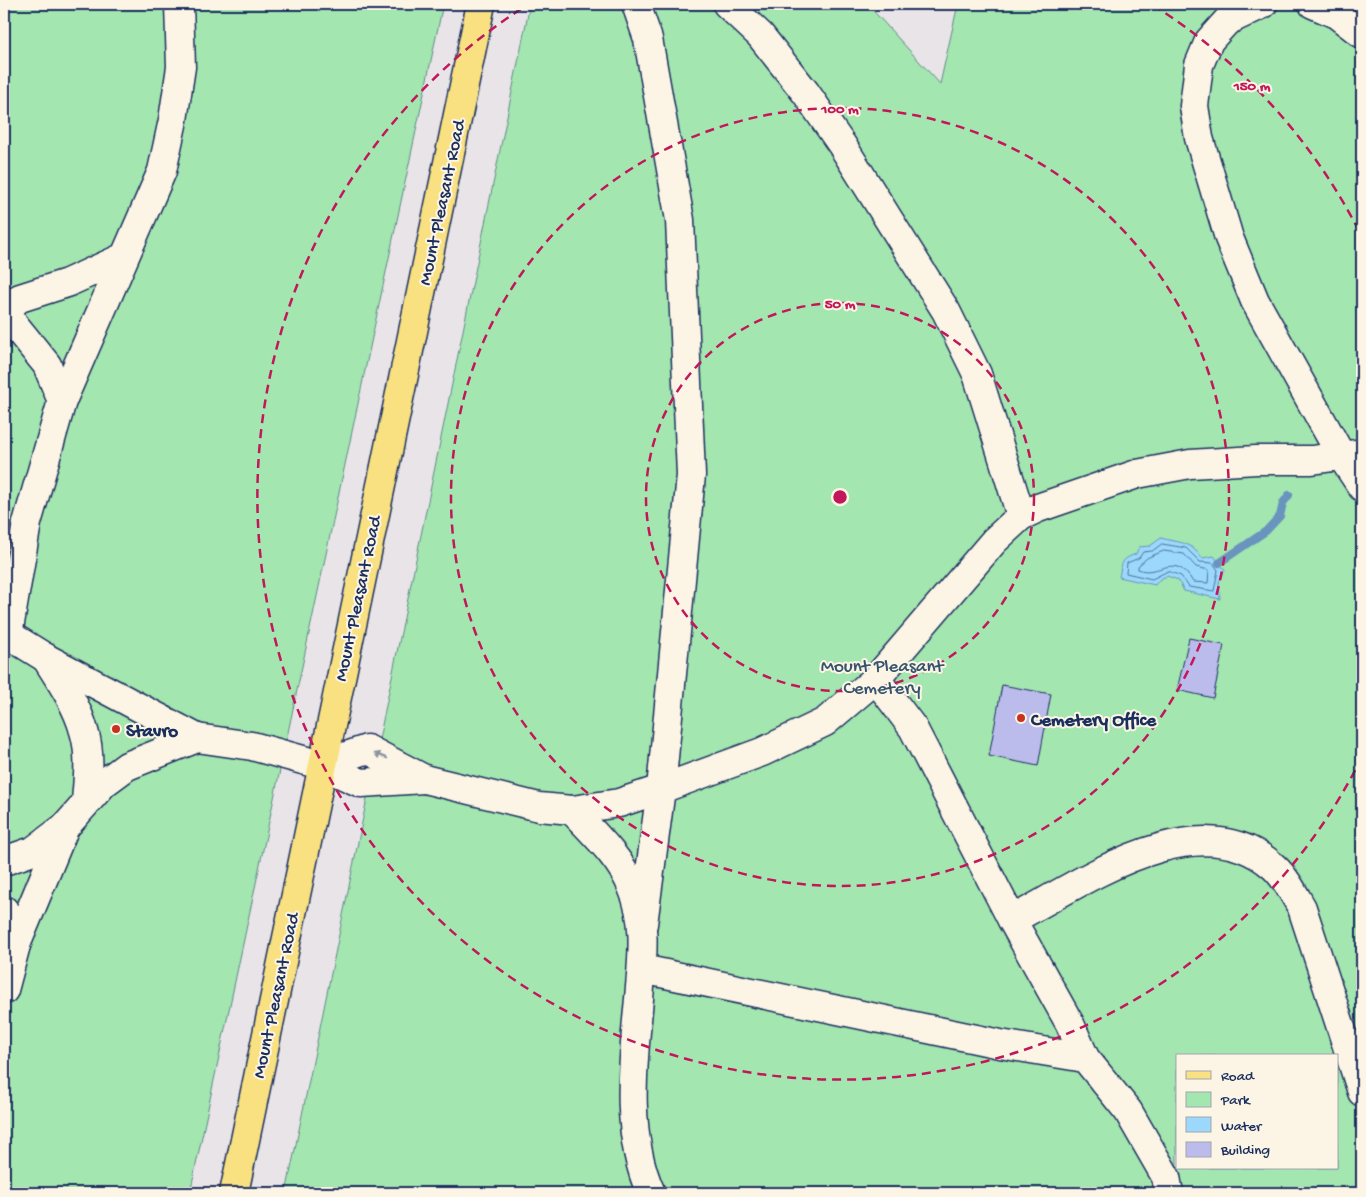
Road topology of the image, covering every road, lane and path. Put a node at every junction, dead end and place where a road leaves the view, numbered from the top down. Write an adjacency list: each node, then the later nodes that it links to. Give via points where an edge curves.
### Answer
1 (179, 4): 8 (lane, via 181,67 162,170 144,216)
2 (481, 4): 17 (main road, Mount Pleasant Road)
3 (636, 4): 18 (lane, via 648,39 680,220 687,345 691,475)
4 (727, 4): 12 (lane, via 760,35 806,93 946,311 977,374)
5 (1263, 4): 10 (lane, via 1227,21 1209,41 1199,65 1194,106 1199,138 1229,238 1255,301)
6 (1313, 4): 7 (lane, via 1336,14)
7 (1362, 34)
8 (122, 258): 9 (lane); 9 (lane, via 67,284 20,298 7,307 13,323 47,365)
9 (62, 402): 13 (lane, via 28,523)
10 (1352, 455): 11 (lane); 12 (lane, via 1190,464 1137,474)
11 (1362, 487)
12 (1021, 516): 15 (lane, via 994,540)
13 (6, 633): 14 (lane)
14 (46, 658): 16 (lane); 19 (lane, via 84,730 88,759)
15 (876, 679): 18 (lane, via 825,722 762,752); 24 (lane, via 913,728)
16 (197, 738): 17 (lane, via 252,746); 19 (lane, via 127,766)
17 (322, 764): 20 (lane, via 367,749 424,779 539,807); 31 (main road, Mount Pleasant Road)
18 (661, 789): 20 (lane, via 618,803); 25 (lane)
19 (86, 801): 21 (lane)
20 (572, 810): 25 (lane, via 613,854 632,887)
21 (66, 826): 22 (lane, via 33,850); 26 (lane)
22 (4, 861)
23 (4, 910): 26 (lane)
24 (1012, 920): 29 (lane, via 1070,1024); 30 (lane, via 1112,867 1169,844 1204,840 1241,847 1274,867 1302,908)
25 (644, 924): 27 (lane)
26 (16, 945): 28 (lane)
27 (642, 970): 29 (lane, via 1000,1044); 32 (lane, via 634,1057 634,1132)
28 (4, 990)
29 (1085, 1058): 33 (lane, via 1128,1111 1166,1177)
30 (1362, 1092)
31 (234, 1193)
32 (651, 1193)
33 (1169, 1193)

